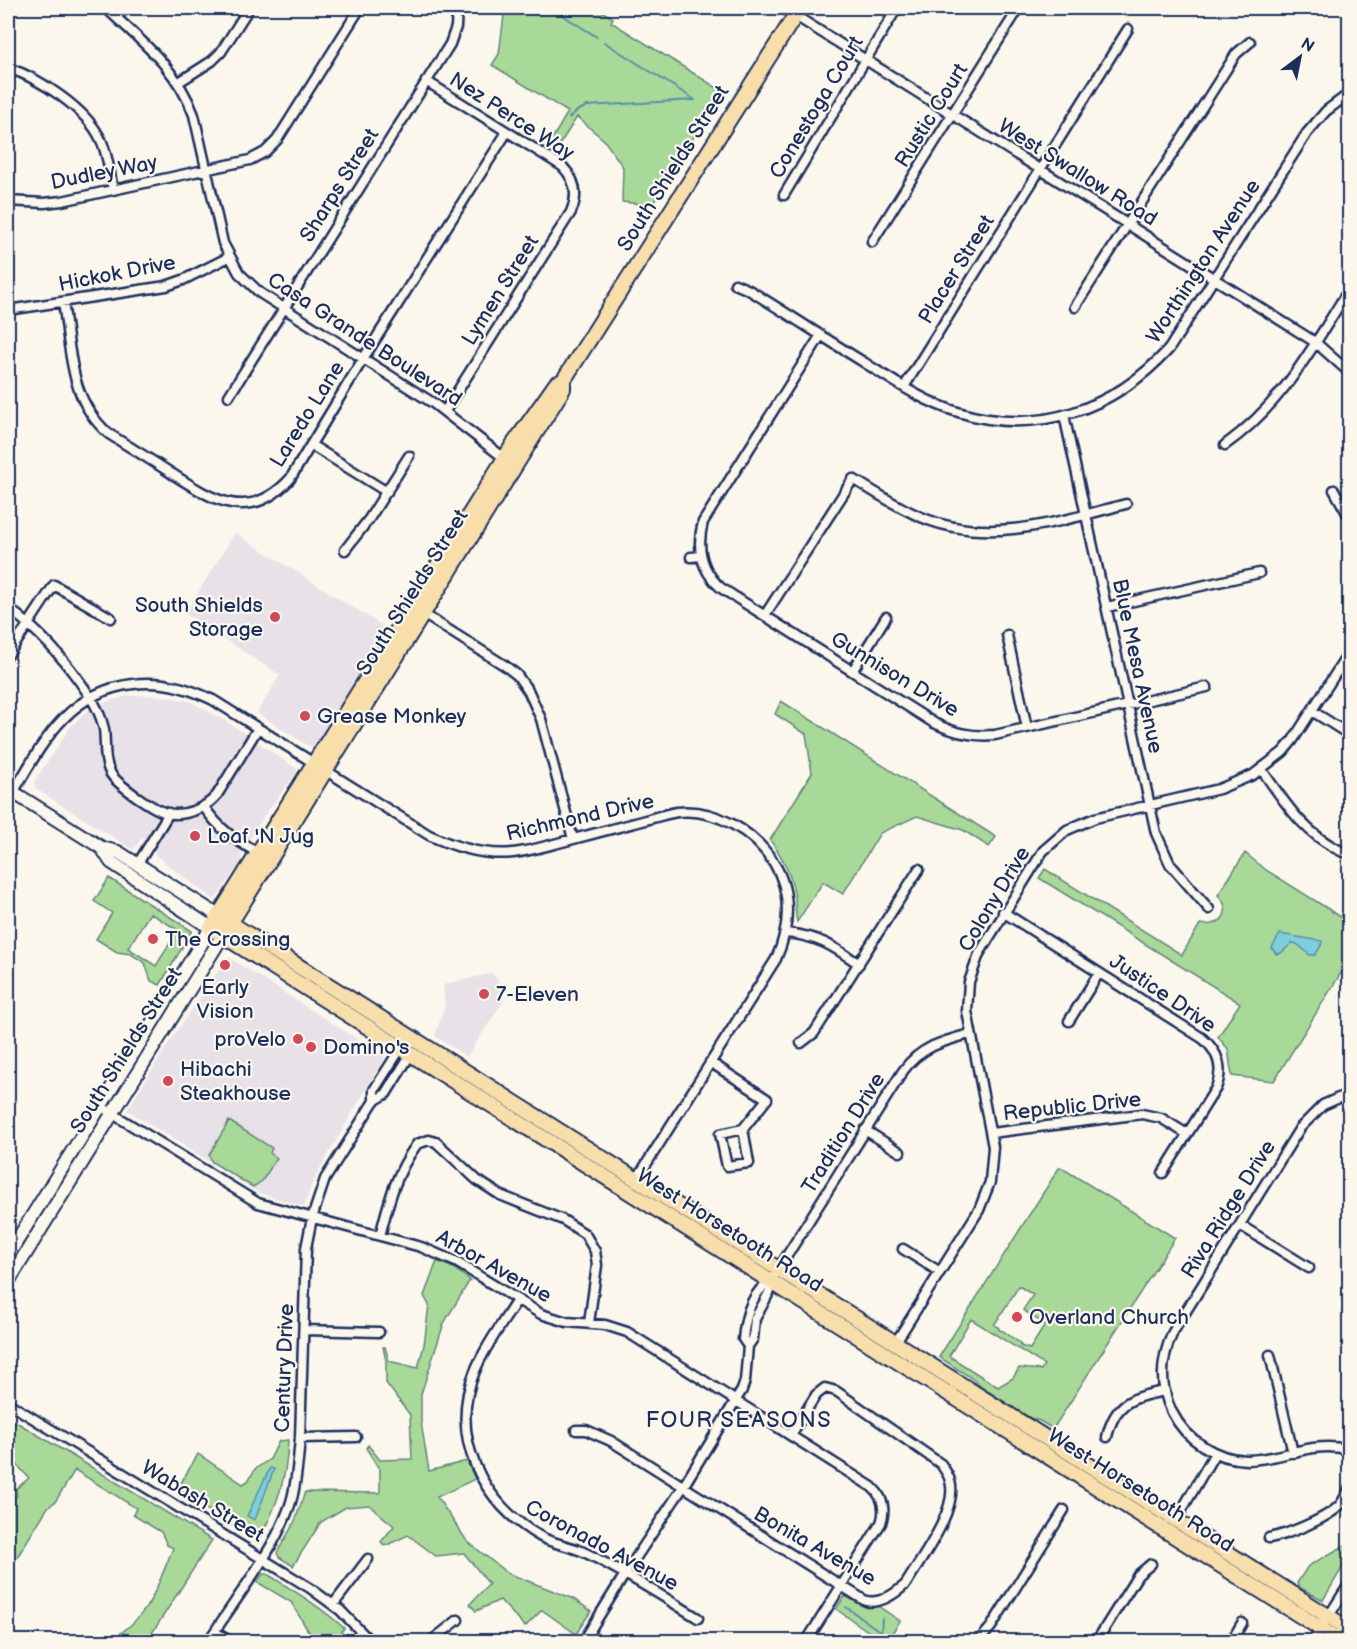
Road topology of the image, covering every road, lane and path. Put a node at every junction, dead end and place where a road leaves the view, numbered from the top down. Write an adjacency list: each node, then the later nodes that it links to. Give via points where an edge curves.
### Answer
1 (106, 8): 10 (street, Casa Grande Boulevard)
2 (125, 8): 10 (street)
3 (249, 8): 16 (street, via 221,52)
4 (360, 8): 21 (street, Dudley Way, via 272,146 250,160)
5 (457, 8): 15 (street, Sharps Street, via 453,37)
6 (783, 8): 9 (street, West Swallow Road)
7 (897, 8): 13 (street, Conestoga Court)
8 (1019, 8): 18 (street, Rustic Court)
9 (798, 11): 13 (street, West Swallow Road); 47 (main road, South Shields Street, via 563,381 556,384)
10 (116, 17): 16 (street, Casa Grande Boulevard)
11 (1128, 29): 20 (street, Placer Street)
12 (1250, 42): 26 (street, via 1236,54)
13 (865, 59): 18 (street, West Swallow Road); 24 (street, Conestoga Court)
14 (8, 68): 23 (street, via 47,86 93,127 104,148)
15 (426, 81): 19 (street, Nez Perce Way); 34 (street, Sharps Street)
16 (179, 82): 21 (street, Casa Grande Boulevard, via 194,115)
17 (1350, 93): 29 (street, Worthington Avenue, via 1326,111 1307,133)
18 (952, 114): 20 (street, West Swallow Road); 27 (street, Rustic Court)
19 (507, 132): 22 (street, Nez Perce Way, via 562,166); 38 (street, Laredo Lane)
20 (1039, 169): 26 (street, West Swallow Road); 40 (street, Placer Street)
21 (206, 170): 23 (street, Dudley Way); 28 (street, Casa Grande Boulevard)
22 (574, 185): 42 (street, Lymen Street, via 571,212)
23 (113, 190): 25 (street, Dudley Way, via 44,203)
24 (784, 195)
25 (8, 201)
26 (1128, 225): 29 (street, West Swallow Road); 33 (street)
27 (872, 242)
28 (229, 257): 32 (street, Hickok Drive, via 166,286); 34 (street, Casa Grande Boulevard, via 249,285)
29 (1214, 279): 37 (street, West Swallow Road); 43 (street, Worthington Avenue, via 1179,335 1155,364 1108,399)
30 (735, 284): 36 (street, Worthington Avenue)
31 (1350, 288): 37 (street)
32 (63, 302): 35 (street, Hickok Drive); 44 (street, Laredo Lane, via 76,383 92,417 109,434 205,495 233,504 264,499 290,479)
33 (1075, 307)
34 (283, 309): 38 (street, Casa Grande Boulevard); 41 (street, Sharps Street)
35 (8, 310)
36 (821, 335): 40 (street, Worthington Avenue); 54 (street, via 707,515 700,534)
37 (1315, 342): 39 (street, West Swallow Road); 45 (street, via 1281,394)
38 (363, 358): 42 (street, Casa Grande Boulevard); 44 (street, Laredo Lane)
39 (1350, 373)
40 (904, 387): 43 (street, Worthington Avenue, via 938,405 974,417 1032,421)
41 (229, 396)
42 (445, 411): 47 (street, Casa Grande Boulevard)
43 (1064, 415): 51 (street, Blue Mesa Avenue)
44 (312, 445): 49 (street)
45 (1226, 445)
46 (409, 456): 49 (street)
47 (510, 462): 59 (main road, South Shields Street)
48 (1334, 490): 52 (street)
49 (387, 492): 53 (street)
50 (1126, 504): 51 (street)
51 (1085, 514): 57 (street, Blue Mesa Avenue); 60 (street, via 1011,531 965,529 921,518 853,478)
52 (1350, 518)
53 (345, 550)
54 (701, 556): 55 (street); 60 (street, Gunnison Drive, via 707,572 721,588)
55 (691, 557)
56 (1259, 573): 57 (street)
57 (1107, 607): 70 (street, Blue Mesa Avenue)
58 (8, 608): 63 (street)
59 (418, 610): 75 (main road, South Shields Street); 81 (street, via 504,665 529,692 541,719)
60 (765, 615): 67 (street, Gunnison Drive)
61 (886, 617): 67 (street)
62 (111, 618): 63 (street, via 54,585)
63 (28, 624): 66 (street); 69 (street)
64 (1007, 635): 73 (street)
65 (1350, 651): 71 (street, Colony Drive)
66 (8, 655)
67 (853, 670): 73 (street, Gunnison Drive, via 934,723 957,733 982,736)
68 (1207, 687): 70 (street, Gunnison Drive)
69 (90, 696): 72 (street, Richmond Drive, via 124,685 172,685 213,700); 77 (street, Richmond Drive, via 52,732); 80 (street, via 100,715 110,772 139,797)
70 (1128, 706): 73 (street, Gunnison Drive); 78 (street, Blue Mesa Avenue)
71 (1312, 711): 74 (street); 76 (street, Colony Drive, via 1284,752)
72 (258, 728): 75 (street, Richmond Drive); 79 (street, via 217,795)
73 (1027, 728)
74 (1350, 735)
75 (320, 767): 81 (street, Richmond Drive, via 429,835 457,846 493,854 512,853); 84 (main road, South Shields Street); 89 (main road, South Shields Street)
76 (1262, 770): 78 (street, Colony Drive, via 1220,789); 83 (street, via 1298,821 1319,840)
77 (9, 794): 82 (main road, West Horsetooth Road)
78 (1150, 806): 87 (street, Blue Mesa Avenue, via 1156,833 1170,864); 88 (street, Colony Drive, via 1095,818 1067,830 1043,850)
79 (204, 807): 80 (street); 84 (street, via 216,825)
80 (169, 813): 85 (street)
81 (573, 839): 90 (street, Richmond Drive, via 676,812 721,819 752,837 776,866 786,894)
82 (102, 848): 85 (main road, West Horsetooth Road, via 118,852); 89 (main road, West Horsetooth Road, via 111,862)
83 (1343, 852)
84 (258, 853): 89 (main road, South Shields Street)
85 (137, 865): 89 (main road, West Horsetooth Road)
86 (919, 869): 91 (street)
87 (1209, 909)
88 (1004, 912): 92 (street, Justice Drive); 94 (street, Colony Drive, via 978,954 969,982 966,1011)
89 (221, 926): 96 (main road, West Horsetooth Road); 99 (main road, South Shields Street); 100 (main road, South Shields Street)
90 (786, 933): 91 (street, via 817,938); 97 (street, via 776,959)
91 (859, 964): 95 (street, via 814,1033)
92 (1099, 973): 93 (street); 104 (street, Justice Drive, via 1202,1038 1215,1051 1220,1066 1219,1082)
93 (1069, 1021)
94 (970, 1034): 102 (street, Tradition Drive, via 938,1042 917,1054); 103 (street, Colony Drive)
95 (801, 1043)
96 (410, 1045): 107 (main road, West Horsetooth Road); 108 (street, Century Drive, via 374,1090 374,1101 325,1179)
97 (710, 1062): 101 (street, via 767,1099); 107 (street)
98 (1350, 1093): 109 (street, Riva Ridge Drive, via 1323,1105 1306,1120)
99 (100, 1106): 100 (street, Arbor Avenue); 112 (main road, South Shields Street)
100 (112, 1112): 108 (street, Arbor Avenue, via 258,1203); 116 (main road, South Shields Street)
101 (742, 1130): 101 (street, via 720,1134 727,1166 749,1162)
102 (865, 1130): 105 (street); 115 (street, Tradition Drive)
103 (991, 1133): 104 (street, Republic Drive, via 1142,1114 1161,1118); 114 (street, Colony Drive, via 993,1158 988,1191)
104 (1187, 1134): 106 (street, Justice Drive)
105 (900, 1152)
106 (1163, 1173)
107 (633, 1185): 115 (main road, West Horsetooth Road)
108 (312, 1218): 110 (street, Arbor Avenue); 119 (street, Century Drive, via 306,1248)
109 (1240, 1225): 113 (street); 123 (street, Riva Ridge Drive, via 1173,1332 1164,1357)
110 (380, 1236): 117 (street, Arbor Avenue, via 437,1253); 118 (street, via 400,1168 417,1143 435,1142 500,1195 563,1220 585,1234 595,1251 597,1265)
111 (903, 1249): 114 (street)
112 (8, 1255)
113 (1309, 1268)
114 (939, 1272): 121 (street, Colony Drive)
115 (774, 1275): 121 (main road, West Horsetooth Road); 124 (street, Tradition Drive, via 762,1286 746,1316 745,1381)
116 (8, 1282)
117 (517, 1300): 118 (street, Arbor Avenue, via 554,1319); 142 (street, Coronado Avenue, via 481,1358 470,1388 466,1430 473,1462 495,1501 518,1523)
118 (589, 1323): 124 (street, Arbor Avenue, via 627,1332)
119 (304, 1330): 120 (street); 130 (street, Century Drive)
120 (379, 1332)
121 (892, 1349): 137 (main road, West Horsetooth Road); 148 (main road, West Horsetooth Road)
122 (1270, 1355): 133 (street)
123 (1165, 1390): 129 (street, via 1125,1404); 132 (street, Riva Ridge Drive, via 1179,1424 1196,1442)
124 (735, 1400): 127 (street, Arbor Avenue); 134 (street, Tradition Drive)
125 (8, 1403): 139 (street, Wabash Street)
126 (576, 1430): 134 (street, Bonita Avenue, via 611,1441)
127 (791, 1435): 144 (street, Arbor Avenue, via 872,1487 881,1497 881,1523); 144 (street, Bonita Avenue, via 816,1395 825,1388 836,1391 941,1464 951,1482 950,1498 939,1528 898,1592 869,1602)
128 (356, 1437): 130 (street)
129 (1107, 1437)
130 (300, 1438): 139 (street, Century Drive, via 291,1503)
131 (1350, 1450): 133 (street, Riva Ridge Drive, via 1332,1446)
132 (1215, 1453): 133 (street, Riva Ridge Drive, via 1251,1461); 137 (street)
133 (1293, 1453)
134 (683, 1487): 142 (street, Tradition Drive); 144 (street, Bonita Avenue)
135 (1350, 1488): 138 (street, via 1332,1511)
136 (1064, 1510): 158 (street, via 991,1627)
137 (1176, 1520): 148 (main road, West Horsetooth Road)
138 (1269, 1539)
139 (262, 1558): 145 (street, Wabash Street); 151 (street, Century Drive)
140 (368, 1559): 145 (street)
141 (1151, 1564): 159 (street, via 1138,1575)
142 (625, 1574): 146 (street, Coronado Avenue); 156 (street, Tradition Drive)
143 (1350, 1583): 148 (street)
144 (841, 1586): 157 (street)
145 (333, 1605): 154 (street, Wabash Street)
146 (698, 1618)
147 (458, 1620): 155 (street)
148 (1324, 1622): 150 (main road, West Horsetooth Road); 161 (street); 162 (main road, West Horsetooth Road)
149 (1242, 1623): 160 (street)
150 (1350, 1630)
151 (214, 1632): 152 (street, Century Drive); 153 (street)
152 (208, 1641)
153 (231, 1641)
154 (371, 1641)
155 (430, 1641)
156 (583, 1641)
157 (806, 1641)
158 (978, 1641)
159 (1096, 1641)
160 (1231, 1641)
161 (1312, 1641)
162 (1342, 1641)

